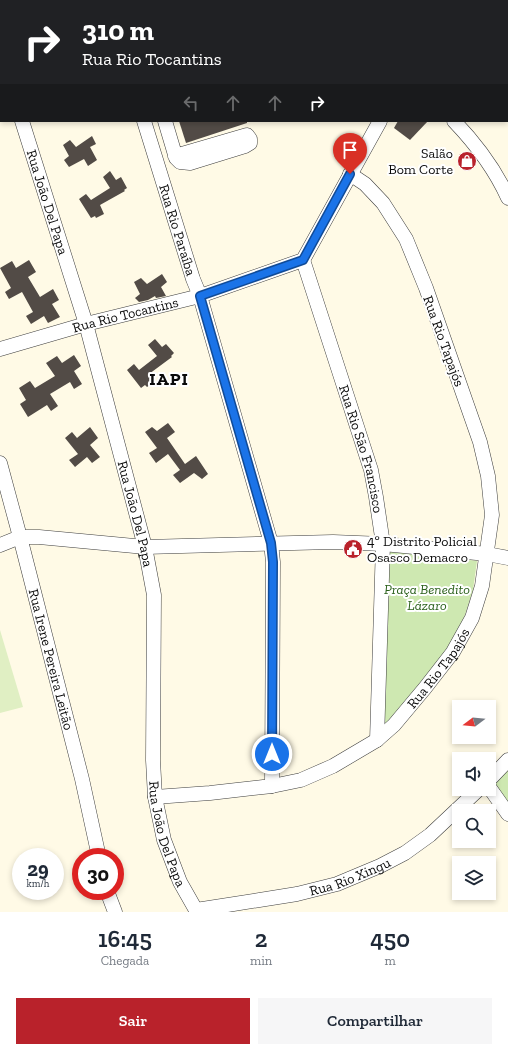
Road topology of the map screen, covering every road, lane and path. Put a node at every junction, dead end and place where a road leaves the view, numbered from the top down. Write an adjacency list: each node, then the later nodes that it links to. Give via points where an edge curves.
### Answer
1 (22, 122): 11 (street, Rua João Del Papa)
2 (144, 122): 10 (street, Rua Rio Paraíba)
3 (164, 122): 6 (street)
4 (379, 122): 7 (street)
5 (455, 122): 8 (street, via 484,156)
6 (176, 156)
7 (350, 174): 9 (street); 19 (street, Rua Rio Tapajós, via 365,184 382,203 406,239 426,288 480,442 488,476 492,515)
8 (508, 198)
9 (303, 260): 10 (street, Rua Rio Tocantins); 16 (street, Rua Rio São Francisco, via 371,470)
10 (200, 296): 11 (street, Rua Rio Tocantins); 15 (street, Rua Rio Paraíba)
11 (86, 324): 12 (street, Rua Rio Tocantins); 18 (street, Rua João Del Papa)
12 (0, 349)
13 (0, 463): 14 (street, Rua Irene Pereira Leitão)
14 (20, 537): 17 (street); 18 (street); 29 (street, Rua Irene Pereira Leitão)
15 (271, 543): 16 (street); 18 (street); 24 (street, Rua Rio Paraíba)
16 (383, 544): 19 (street); 21 (street, Rua Rio São Francisco)
17 (0, 545)
18 (145, 547): 27 (street, Rua João Del Papa, via 154,595)
19 (487, 554): 20 (street); 21 (street, Rua Rio Tapajós, via 482,586 472,618 453,652 394,725)
20 (508, 558)
21 (377, 740): 24 (street, Rua Rio Tapajós, via 333,766 300,780)
22 (508, 760): 23 (street)
23 (496, 773)
24 (272, 786): 27 (street, Rua Rio Tapajós)
25 (472, 796): 31 (street, Rua Rio Xingu, via 430,835 405,853 380,866 337,884 298,894)
26 (495, 796): 28 (street)
27 (155, 797): 31 (street, Rua João Del Papa, via 164,840 180,882)
28 (508, 814)
29 (97, 848)
30 (110, 900): 32 (street)
31 (197, 911)
32 (114, 912)

